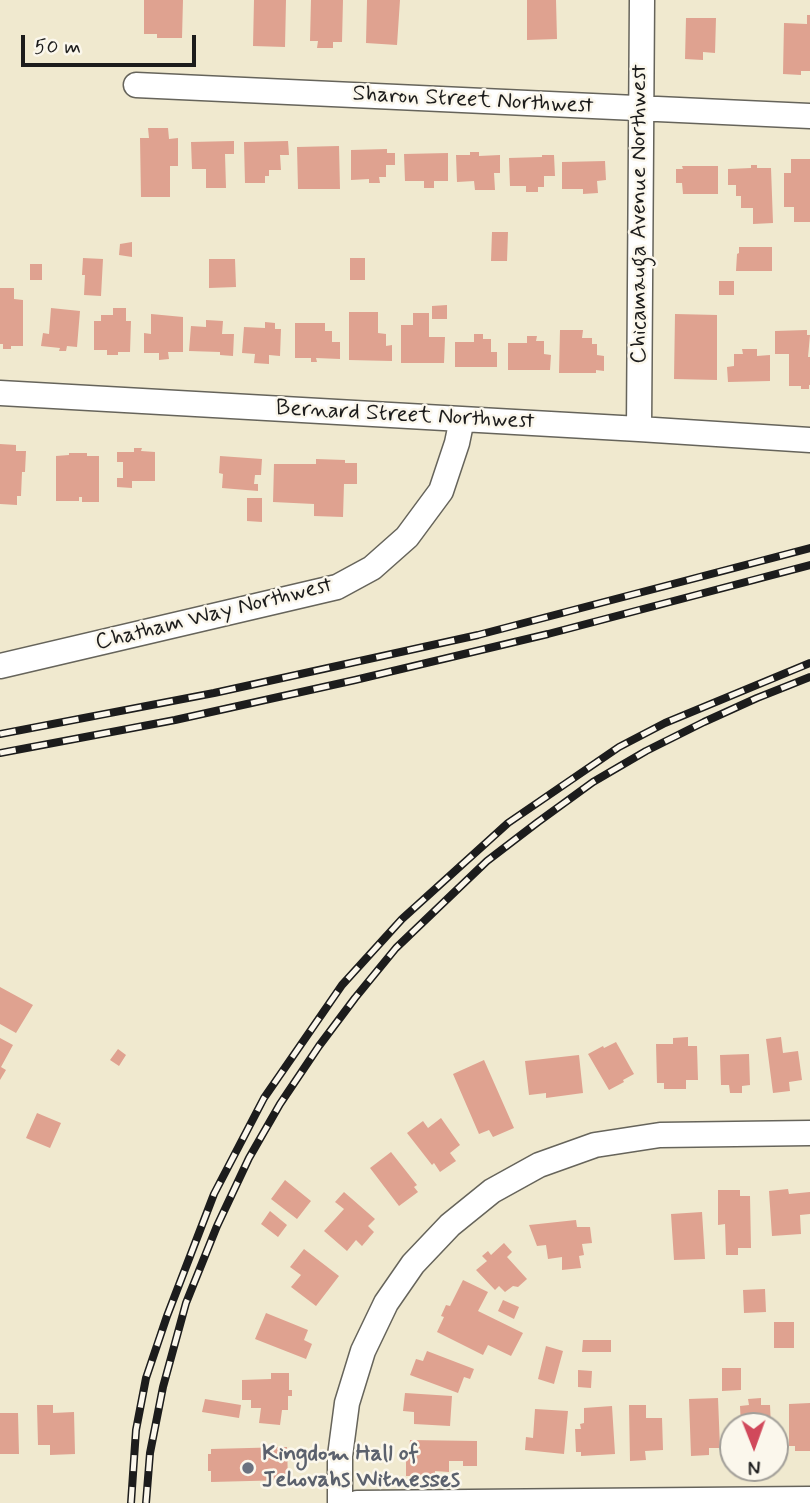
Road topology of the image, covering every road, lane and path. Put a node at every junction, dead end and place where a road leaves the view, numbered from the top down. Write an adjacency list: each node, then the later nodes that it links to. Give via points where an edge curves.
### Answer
1 (642, 0): 3 (street, Chicamauga Avenue Northwest)
2 (136, 85): 3 (street, Sharon Street Northwest)
3 (641, 109): 4 (street, Sharon Street Northwest); 7 (street, Chicamauga Avenue Northwest)
4 (810, 116)
5 (0, 393): 6 (street, Bernard Street Northwest)
6 (461, 419): 7 (street, Bernard Street Northwest); 9 (street, Chatham Way Northwest, via 441,491 407,537 372,568 337,587)
7 (639, 429): 8 (street, Bernard Street Northwest)
8 (810, 440)
9 (0, 666)
10 (810, 1133): 13 (street, via 660,1135 595,1145 539,1165 492,1191 450,1224 413,1264 386,1303 363,1351 347,1403)
11 (810, 1499): 12 (street)
12 (444, 1502): 14 (street)
13 (340, 1503)
14 (357, 1503)

